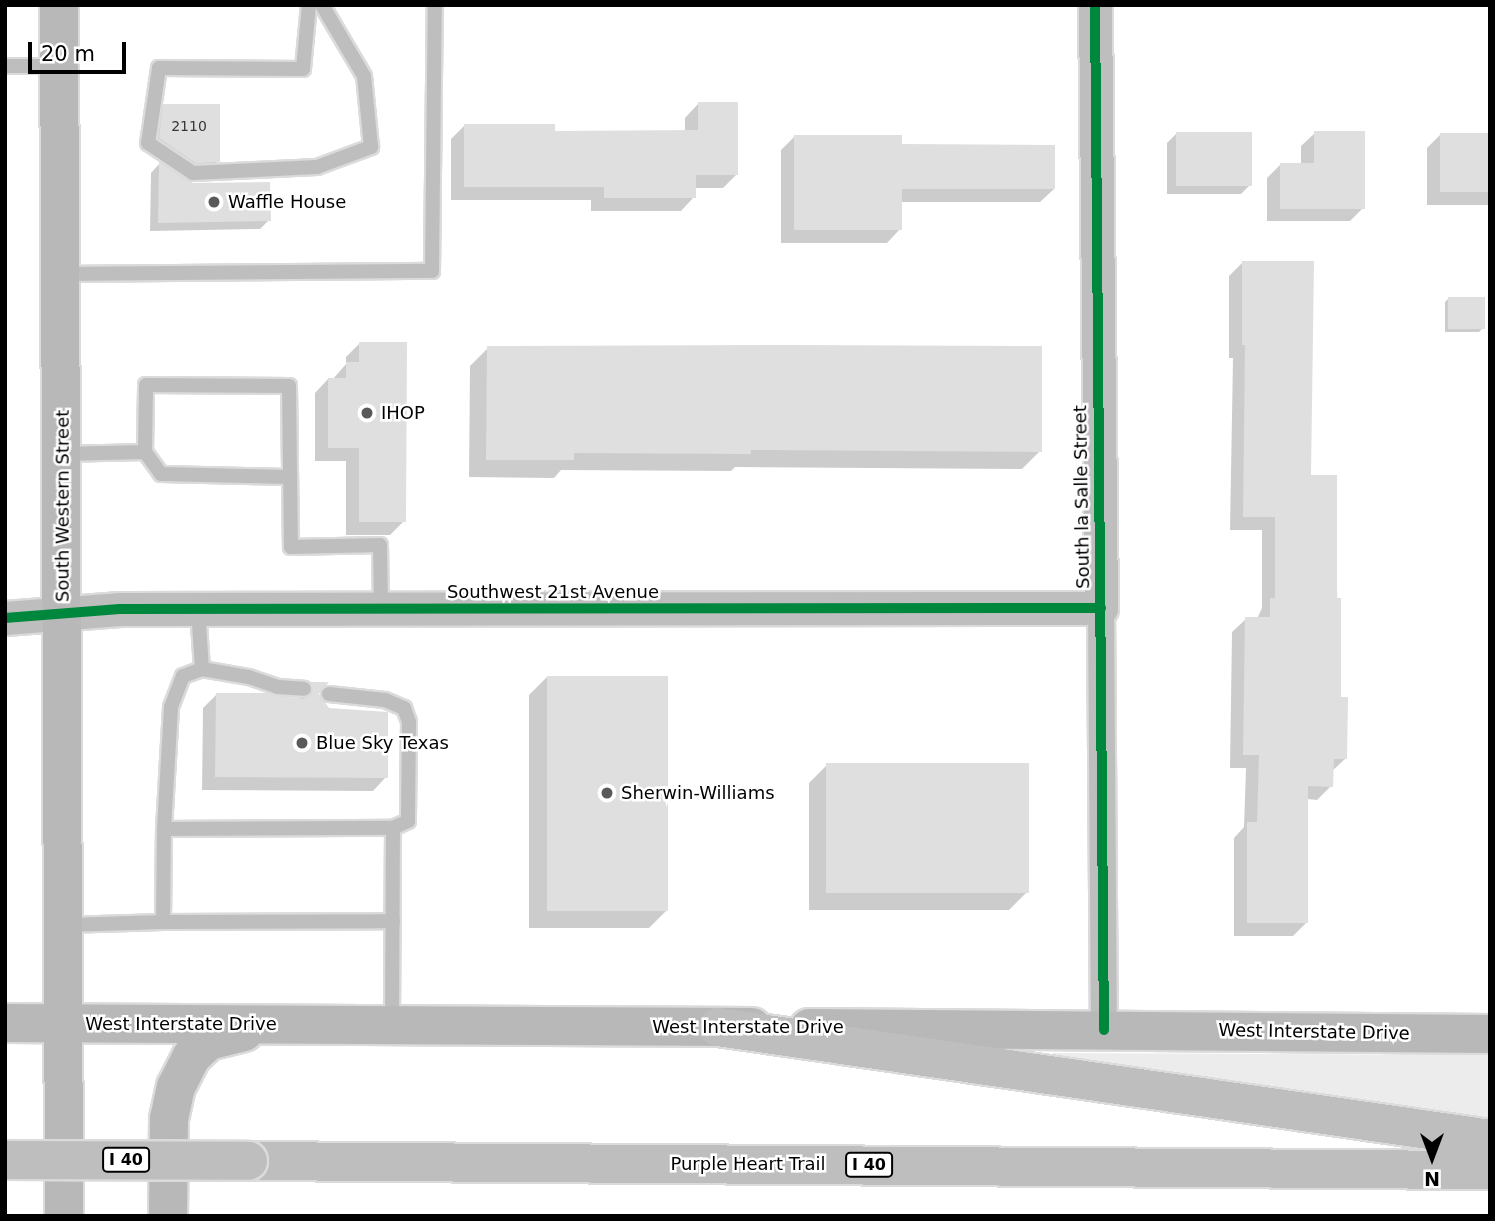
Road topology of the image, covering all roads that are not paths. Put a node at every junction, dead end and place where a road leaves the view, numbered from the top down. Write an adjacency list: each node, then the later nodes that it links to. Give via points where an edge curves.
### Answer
1 (59, 5): 7 (main road, South Western Street)
2 (309, 5): 3 (lane, via 303,69 159,68 148,143 193,173 317,167 371,147 364,76)
3 (322, 5)
4 (435, 5): 8 (lane, via 432,271)
5 (1095, 5): 12 (street, South la Salle Street)
6 (5, 66): 7 (lane)
7 (59, 66): 8 (main road, South Western Street)
8 (61, 274): 10 (main road, South Western Street)
9 (145, 452): 10 (lane); 11 (lane, via 161,474); 11 (lane, via 146,385 289,386)
10 (62, 454): 15 (main road, South Western Street)
11 (289, 477): 14 (lane, via 291,547 380,545)
12 (1101, 608): 14 (street, Southwest 21st Avenue); 30 (street, South la Salle Street)
13 (198, 609): 14 (street, Southwest 21st Avenue); 15 (street, Southwest 21st Avenue); 17 (lane)
14 (381, 609)
15 (63, 614): 16 (street, Southwest 21st Avenue); 24 (main road, South Western Street)
16 (5, 618)
17 (202, 669): 18 (lane); 21 (lane, via 183,676 171,707)
18 (304, 689)
19 (329, 694): 20 (lane, via 385,700 404,708 410,722 408,821)
20 (393, 828): 21 (lane); 22 (lane)
21 (164, 829): 23 (lane)
22 (393, 921): 23 (lane); 28 (lane)
23 (163, 922): 24 (lane)
24 (65, 925): 26 (main road, South Western Street)
25 (5, 1023): 26 (main road, West Interstate Drive)
26 (65, 1023): 27 (main road, West Interstate Drive); 35 (main road, South Western Street)
27 (277, 1024): 28 (main road, West Interstate Drive); 36 (main road, via 208,1041 192,1056 176,1087 169,1119)
28 (392, 1025): 29 (main road, West Interstate Drive)
29 (718, 1027): 30 (main road, West Interstate Drive); 32 (highway)
30 (1104, 1030): 31 (main road, West Interstate Drive)
31 (1490, 1034)
32 (1490, 1139)
33 (5, 1160): 34 (highway, Purple Heart Trail / I 40, bridge)
34 (1490, 1170)
35 (64, 1216)
36 (168, 1216)

